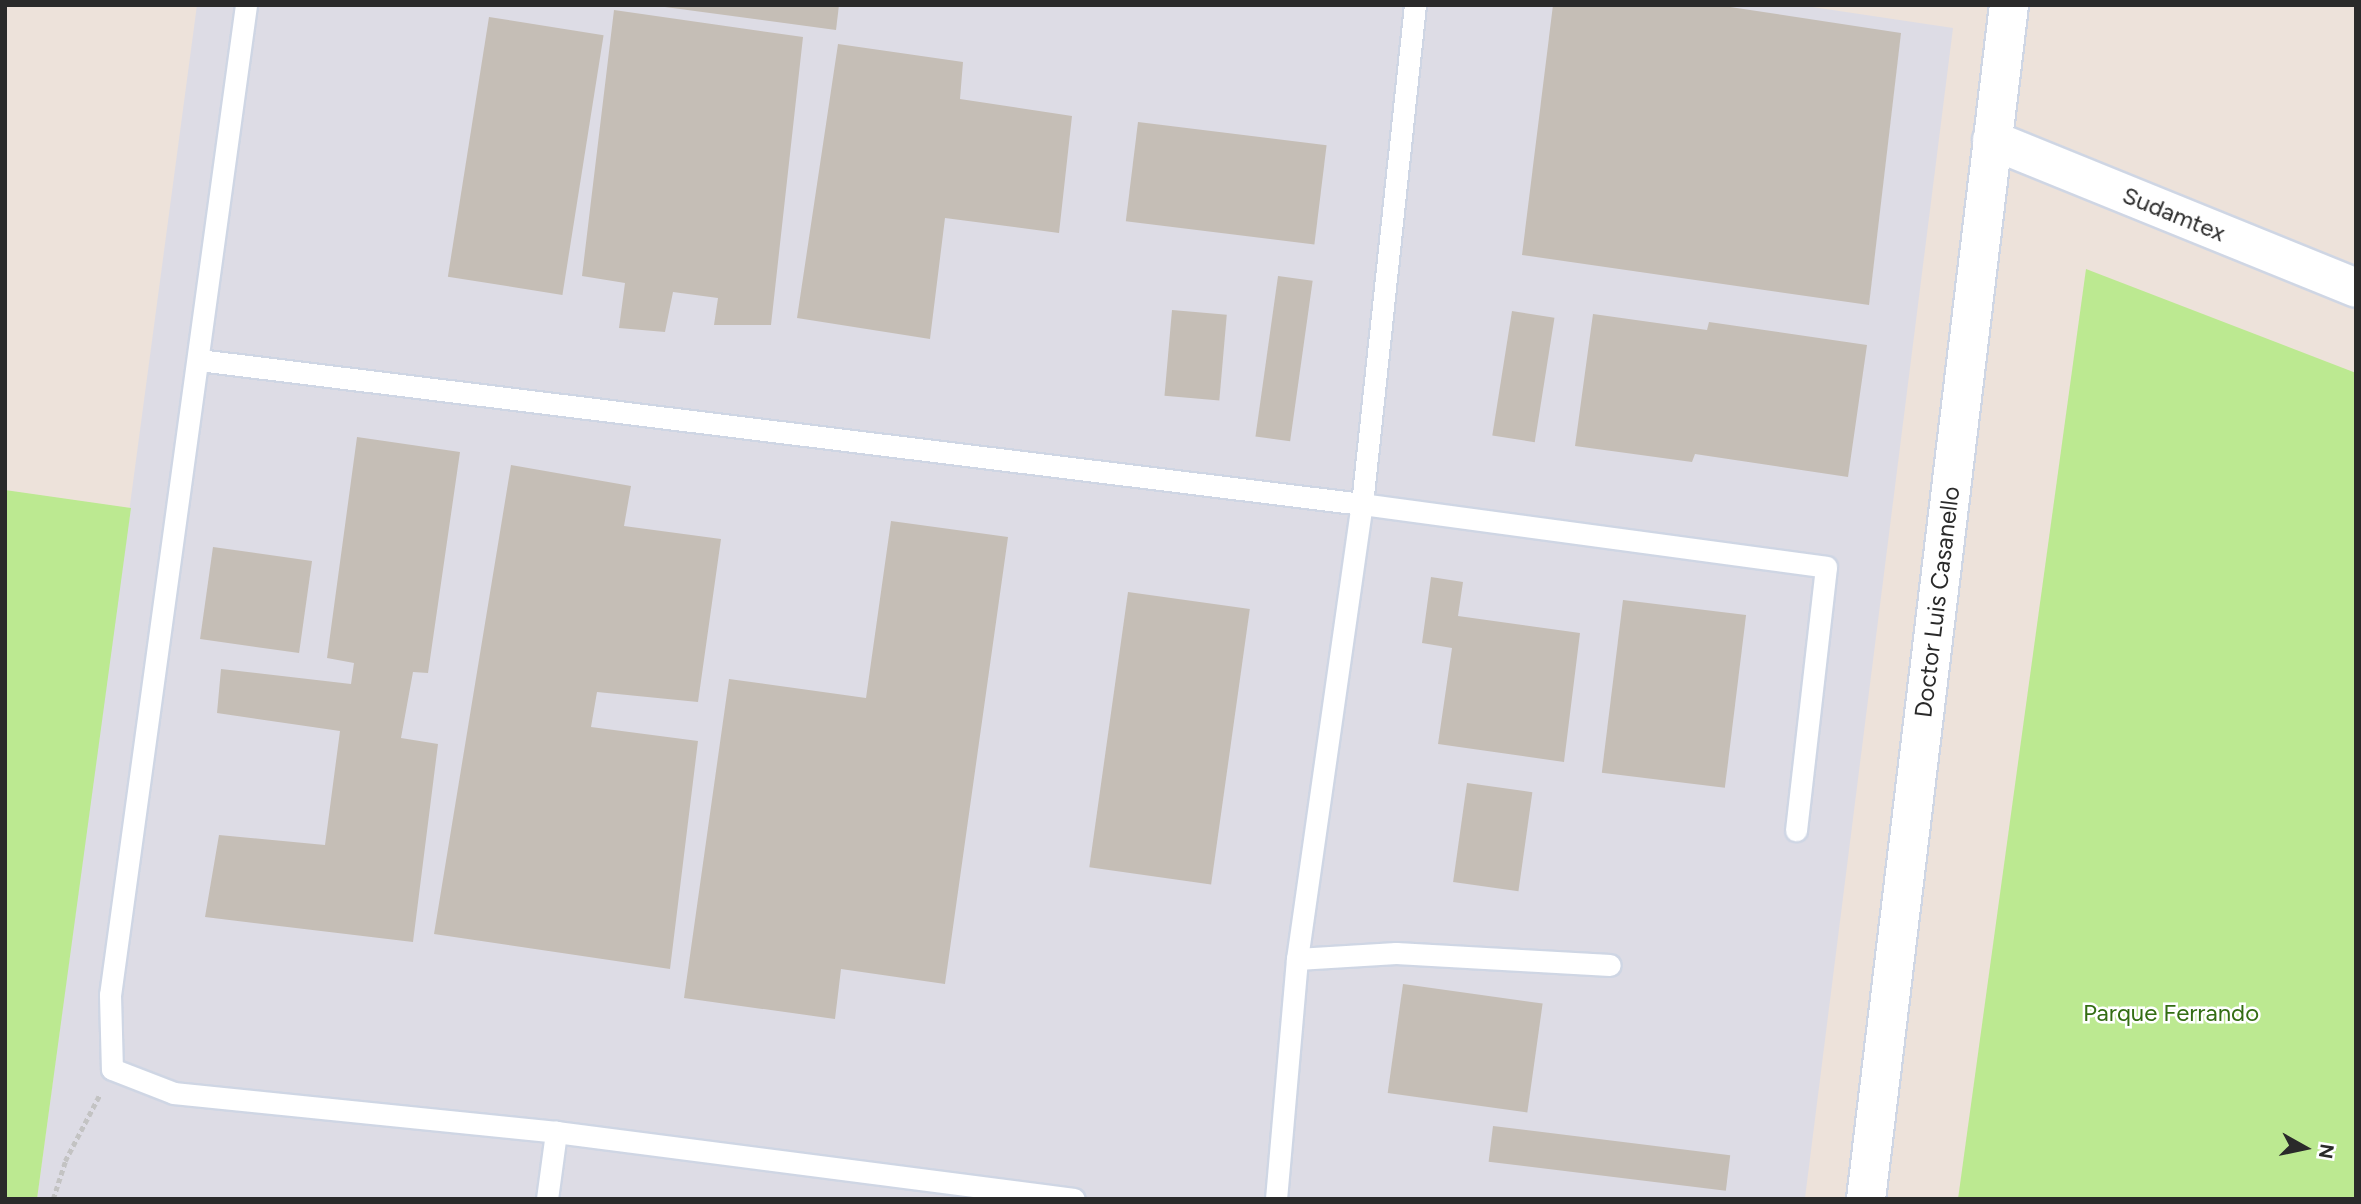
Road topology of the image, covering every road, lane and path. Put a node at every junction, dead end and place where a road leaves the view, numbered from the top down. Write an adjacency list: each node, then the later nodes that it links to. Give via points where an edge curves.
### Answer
1 (246, 5): 6 (lane)
2 (1415, 5): 7 (lane)
3 (2009, 5): 4 (street, Doctor Luis Casanello)
4 (1992, 140): 5 (street, Sudamtex); 17 (street, Doctor Luis Casanello)
5 (2356, 288)
6 (199, 360): 7 (lane); 11 (lane, via 110,995)
7 (1362, 504): 8 (lane, via 1826,567); 9 (lane)
8 (1796, 830)
9 (1297, 959): 10 (lane, via 1396,953); 16 (lane)
10 (1610, 965)
11 (112, 1069): 12 (lane, via 174,1093); 13 (path, via 65,1161)
12 (556, 1132): 14 (lane); 15 (lane)
13 (53, 1199)
14 (547, 1199)
15 (1074, 1199)
16 (1276, 1199)
17 (1866, 1199)

